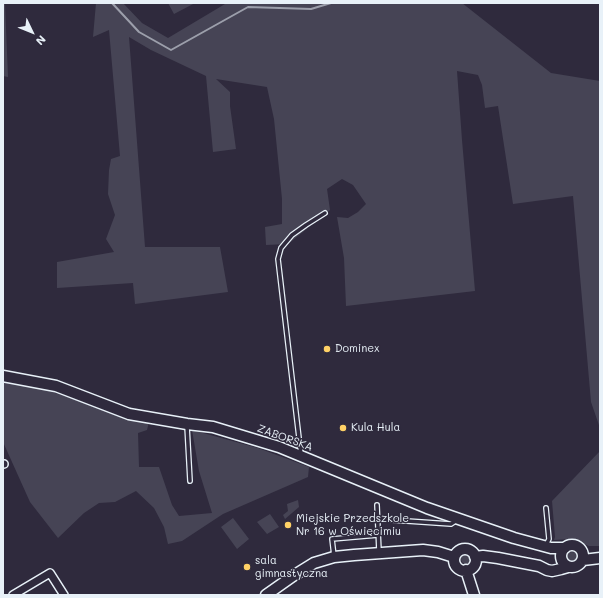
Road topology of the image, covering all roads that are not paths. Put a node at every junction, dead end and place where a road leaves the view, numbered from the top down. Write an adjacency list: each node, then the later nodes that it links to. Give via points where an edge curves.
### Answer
1 (325, 213): 4 (lane, via 292,235 281,248 278,259)
2 (3, 376): 3 (street, ZABORSKA, via 56,386 129,414)
3 (187, 424): 4 (street, ZABORSKA, via 213,427); 5 (lane)
4 (301, 456): 8 (street, ZABORSKA)
5 (190, 480)
6 (377, 505): 10 (lane)
7 (546, 508): 11 (lane)
8 (458, 519): 9 (lane, via 451,524); 11 (street, ZABORSKA)
9 (392, 520)
10 (378, 535): 12 (lane); 15 (lane, via 332,539)
11 (548, 547): 18 (street, ZABORSKA)
12 (379, 553): 15 (street); 16 (street, via 423,550)
13 (600, 554): 14 (street)
14 (583, 556): 18 (street, via 575,567); 18 (street, via 579,547 569,545); 19 (street)
15 (334, 557): 23 (street, via 314,563)
16 (454, 557): 17 (street, via 458,551 465,549 471,551); 20 (street, via 457,567)
17 (475, 557): 18 (street, via 498,558 539,566 552,565); 20 (street, via 474,564)
18 (564, 558)
19 (600, 558)
20 (466, 570): 24 (street)
21 (13, 595): 22 (street, via 50,572)
22 (64, 595)
23 (266, 595)
24 (474, 595)

